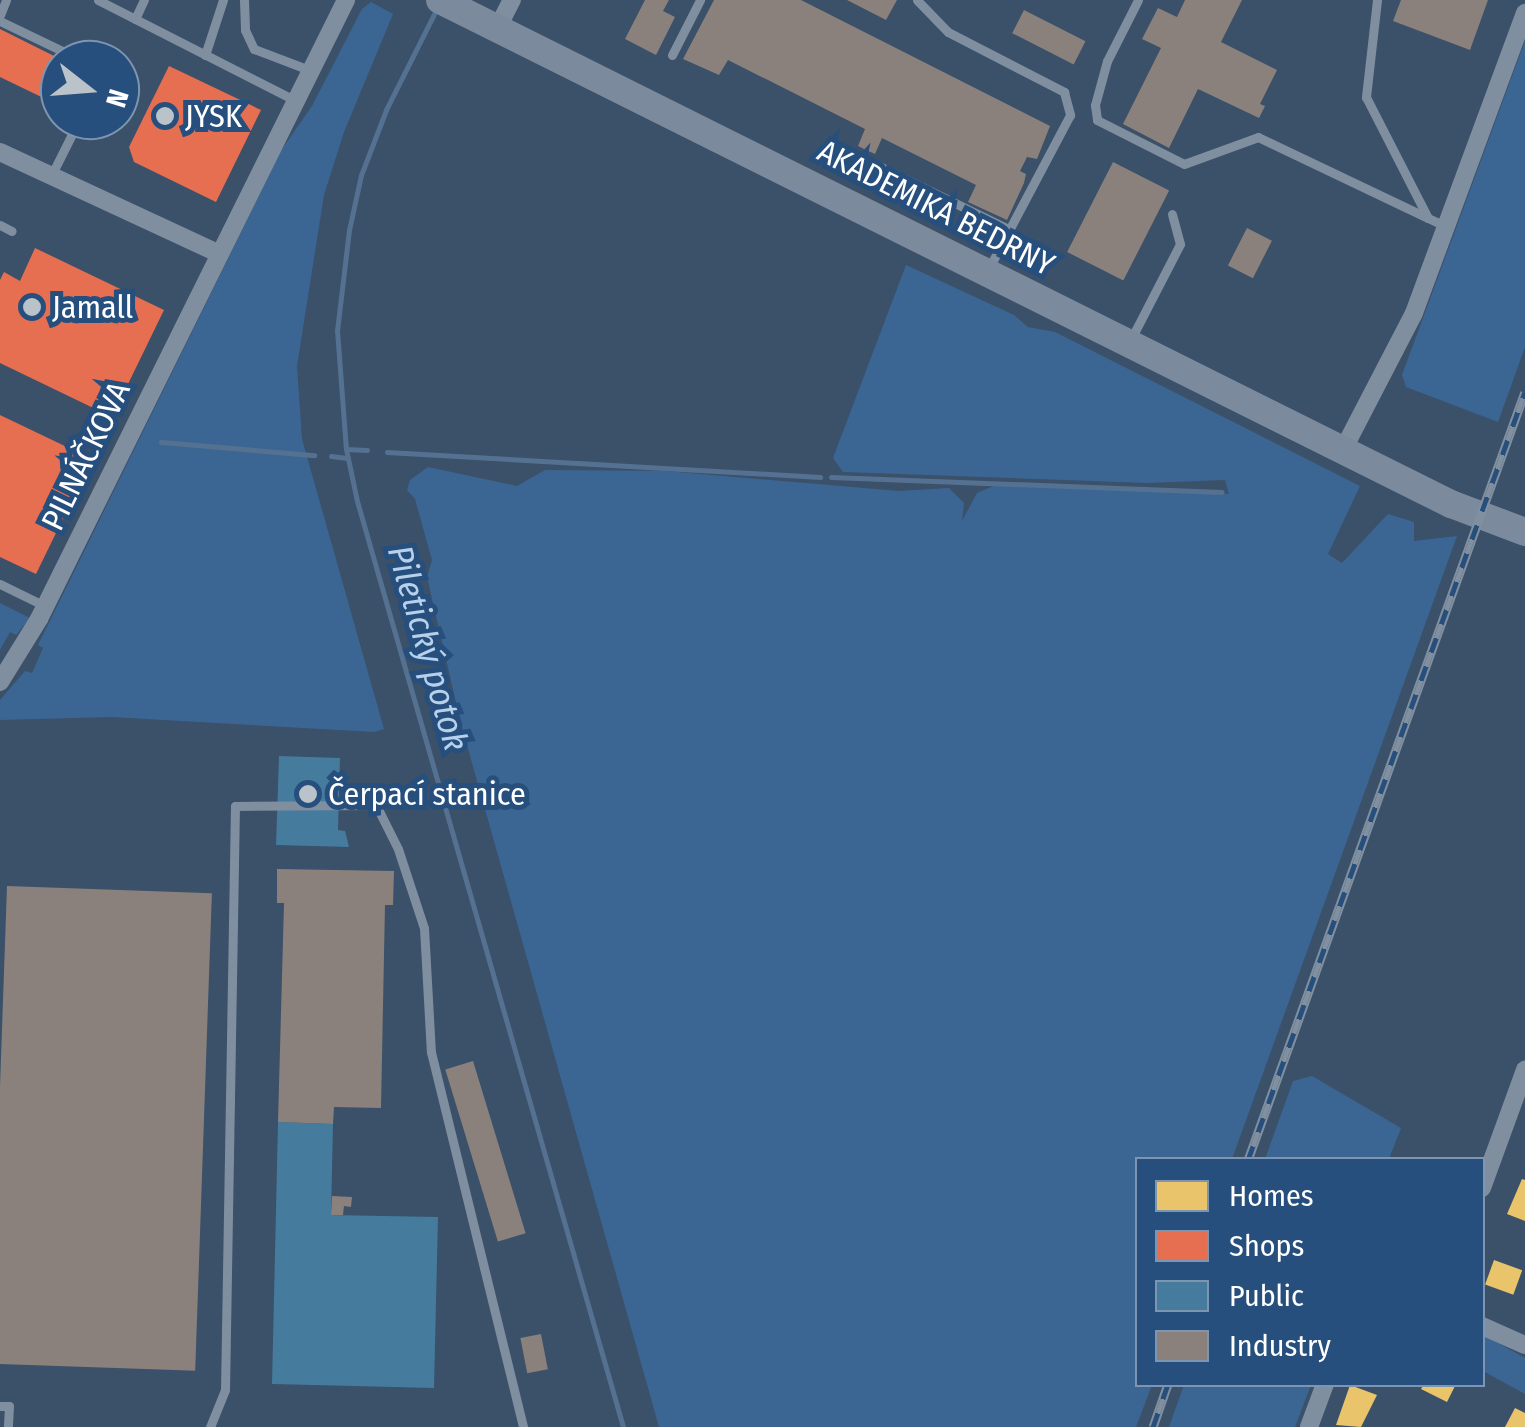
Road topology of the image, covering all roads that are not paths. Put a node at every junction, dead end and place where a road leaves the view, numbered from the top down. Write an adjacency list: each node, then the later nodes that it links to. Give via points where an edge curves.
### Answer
1 (6, 0): 14 (lane)
2 (98, 0): 15 (lane)
3 (144, 0): 15 (lane)
4 (223, 0): 18 (lane)
5 (244, 0): 20 (lane, via 245,30 254,49)
6 (346, 0): 20 (street, PILNÁČKOVA)
7 (440, 0): 16 (street, AKADEMIKA BEDRNY)
8 (512, 0): 16 (street)
9 (700, 0): 19 (lane)
10 (917, 0): 30 (lane, via 948,32 1064,92 1070,115)
11 (1138, 0): 27 (lane, via 1102,75 1097,120 1184,164 1258,137)
12 (1376, 0): 27 (lane, via 1366,96)
13 (1525, 14): 29 (street)
14 (0, 18): 17 (lane)
15 (135, 19): 18 (lane)
16 (498, 29): 33 (street, AKADEMIKA BEDRNY)
17 (42, 40)
18 (205, 54): 21 (lane)
19 (672, 54)
20 (312, 71): 21 (street, PILNÁČKOVA)
21 (296, 100): 32 (street, PILNÁČKOVA)
22 (67, 140): 25 (lane)
23 (0, 152): 25 (street)
24 (877, 166): 30 (lane)
25 (46, 174): 32 (street)
26 (1172, 214): 34 (lane, via 1180,244)
27 (1428, 218): 29 (lane)
28 (0, 225): 31 (lane)
29 (1446, 227): 35 (street, via 1414,313)
30 (1010, 230): 33 (lane)
31 (12, 231)
32 (220, 254): 38 (street, PILNÁČKOVA)
33 (987, 273): 34 (street, AKADEMIKA BEDRNY)
34 (1129, 344): 35 (street, AKADEMIKA BEDRNY)
35 (1342, 450): 36 (street, AKADEMIKA BEDRNY)
36 (1516, 529)
37 (0, 584): 38 (lane)
38 (46, 606): 39 (street, PILNÁČKOVA)
39 (0, 682)
40 (1525, 1070): 41 (street)
41 (1485, 1180)
42 (1485, 1327): 43 (street)
43 (1525, 1345)
44 (1324, 1387): 49 (street)
45 (0, 1406): 46 (lane, via 8,1406)
46 (8, 1427)
47 (210, 1427): 48 (lane, via 225,1390 235,806 376,805 424,928 432,1052)
48 (523, 1427)
49 (1309, 1427)

